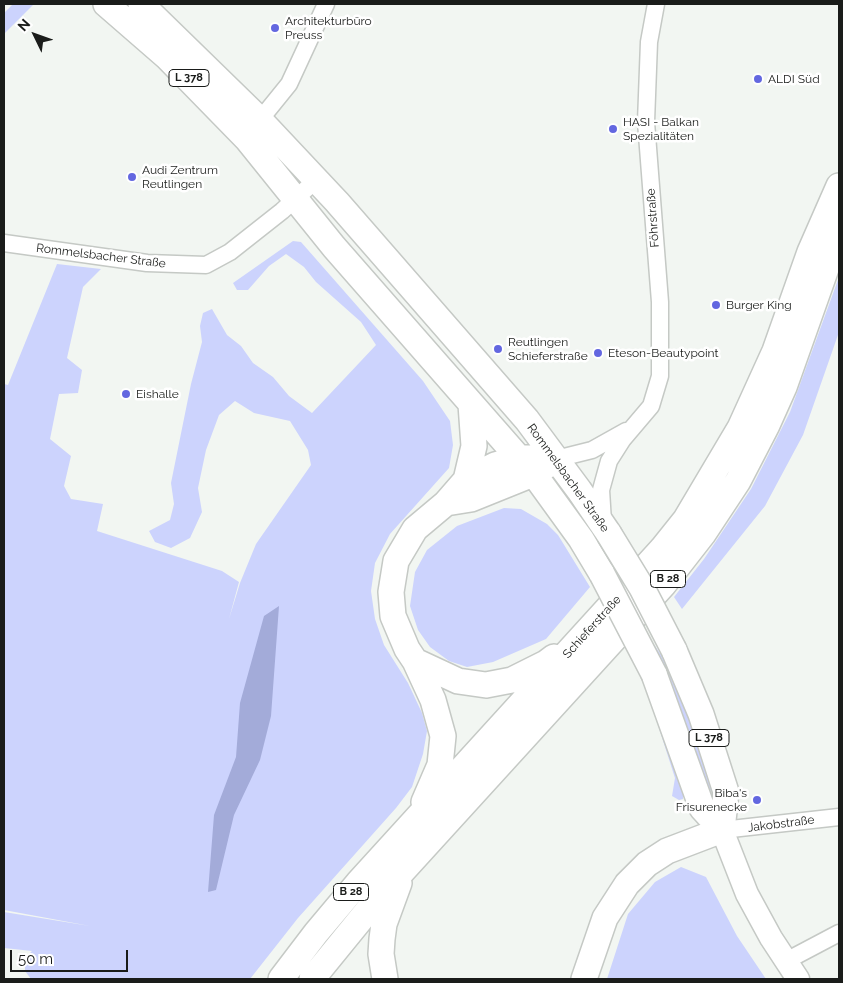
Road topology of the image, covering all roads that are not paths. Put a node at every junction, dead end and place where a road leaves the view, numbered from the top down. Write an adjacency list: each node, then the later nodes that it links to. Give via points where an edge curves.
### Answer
1 (106, 4): 5 (main road, Rommelsbacher Straße / L 378)
2 (141, 4): 5 (main road, Rommelsbacher Straße / L 378)
3 (326, 4): 5 (street, via 289,84)
4 (656, 4): 12 (street, Föhrstraße, via 649,42 646,122 662,357 658,390 651,406)
5 (253, 129): 6 (main road, Rommelsbacher Straße / L 378); 8 (main road, Rommelsbacher Straße / L 378)
6 (316, 180): 8 (street, Rommelsbacher Straße); 13 (main road, Rommelsbacher Straße / L 378, via 526,420)
7 (839, 186): 9 (main road, B 28)
8 (296, 198): 10 (street, Rommelsbacher Straße, via 230,252 206,265 138,262); 11 (main road, Rommelsbacher Straße / L 378)
9 (831, 227): 18 (main road, Schieferstraße / B 28, via 730,448 686,519); 23 (main road, Schieferstraße / B 28, via 773,413 716,517 664,584)
10 (4, 243)
11 (471, 404): 14 (main road, Rommelsbacher Straße / L 378); 15 (main road, via 474,446)
12 (634, 425): 13 (street, Föhrstraße, via 592,450); 17 (street, Föhrstraße, via 605,471 601,490)
13 (556, 459): 14 (main road); 17 (main road, Rommelsbacher Straße / L 378)
14 (526, 466): 15 (main road, via 488,467); 16 (main road, via 471,499); 22 (main road, Rommelsbacher Straße / L 378, bridge, via 581,539 623,610 654,674 702,808)
15 (466, 480): 16 (main road)
16 (446, 503): 19 (main road, via 415,529 405,543 393,574 393,616)
17 (606, 529): 22 (main road, Rommelsbacher Straße / L 378, bridge, via 674,650 701,714 726,792)
18 (600, 618): 19 (main road, via 546,663 499,683 480,685 458,681); 21 (main road, Schieferstraße / B 28)
19 (415, 661): 21 (main road, via 433,700 444,736 440,765)
20 (839, 817): 22 (street, Jakobstraße)
21 (416, 820): 26 (main road, Schieferstraße / B 28)
22 (722, 830): 25 (main road, Rommelsbacher Straße, via 747,894); 29 (main road, via 667,851 646,864 627,884 605,918)
23 (405, 868): 27 (main road, Schieferstraße / B 28); 28 (main road, via 384,924 381,954)
24 (839, 933): 25 (street)
25 (792, 970)
26 (282, 975)
27 (312, 979)
28 (386, 979)
29 (584, 979)

